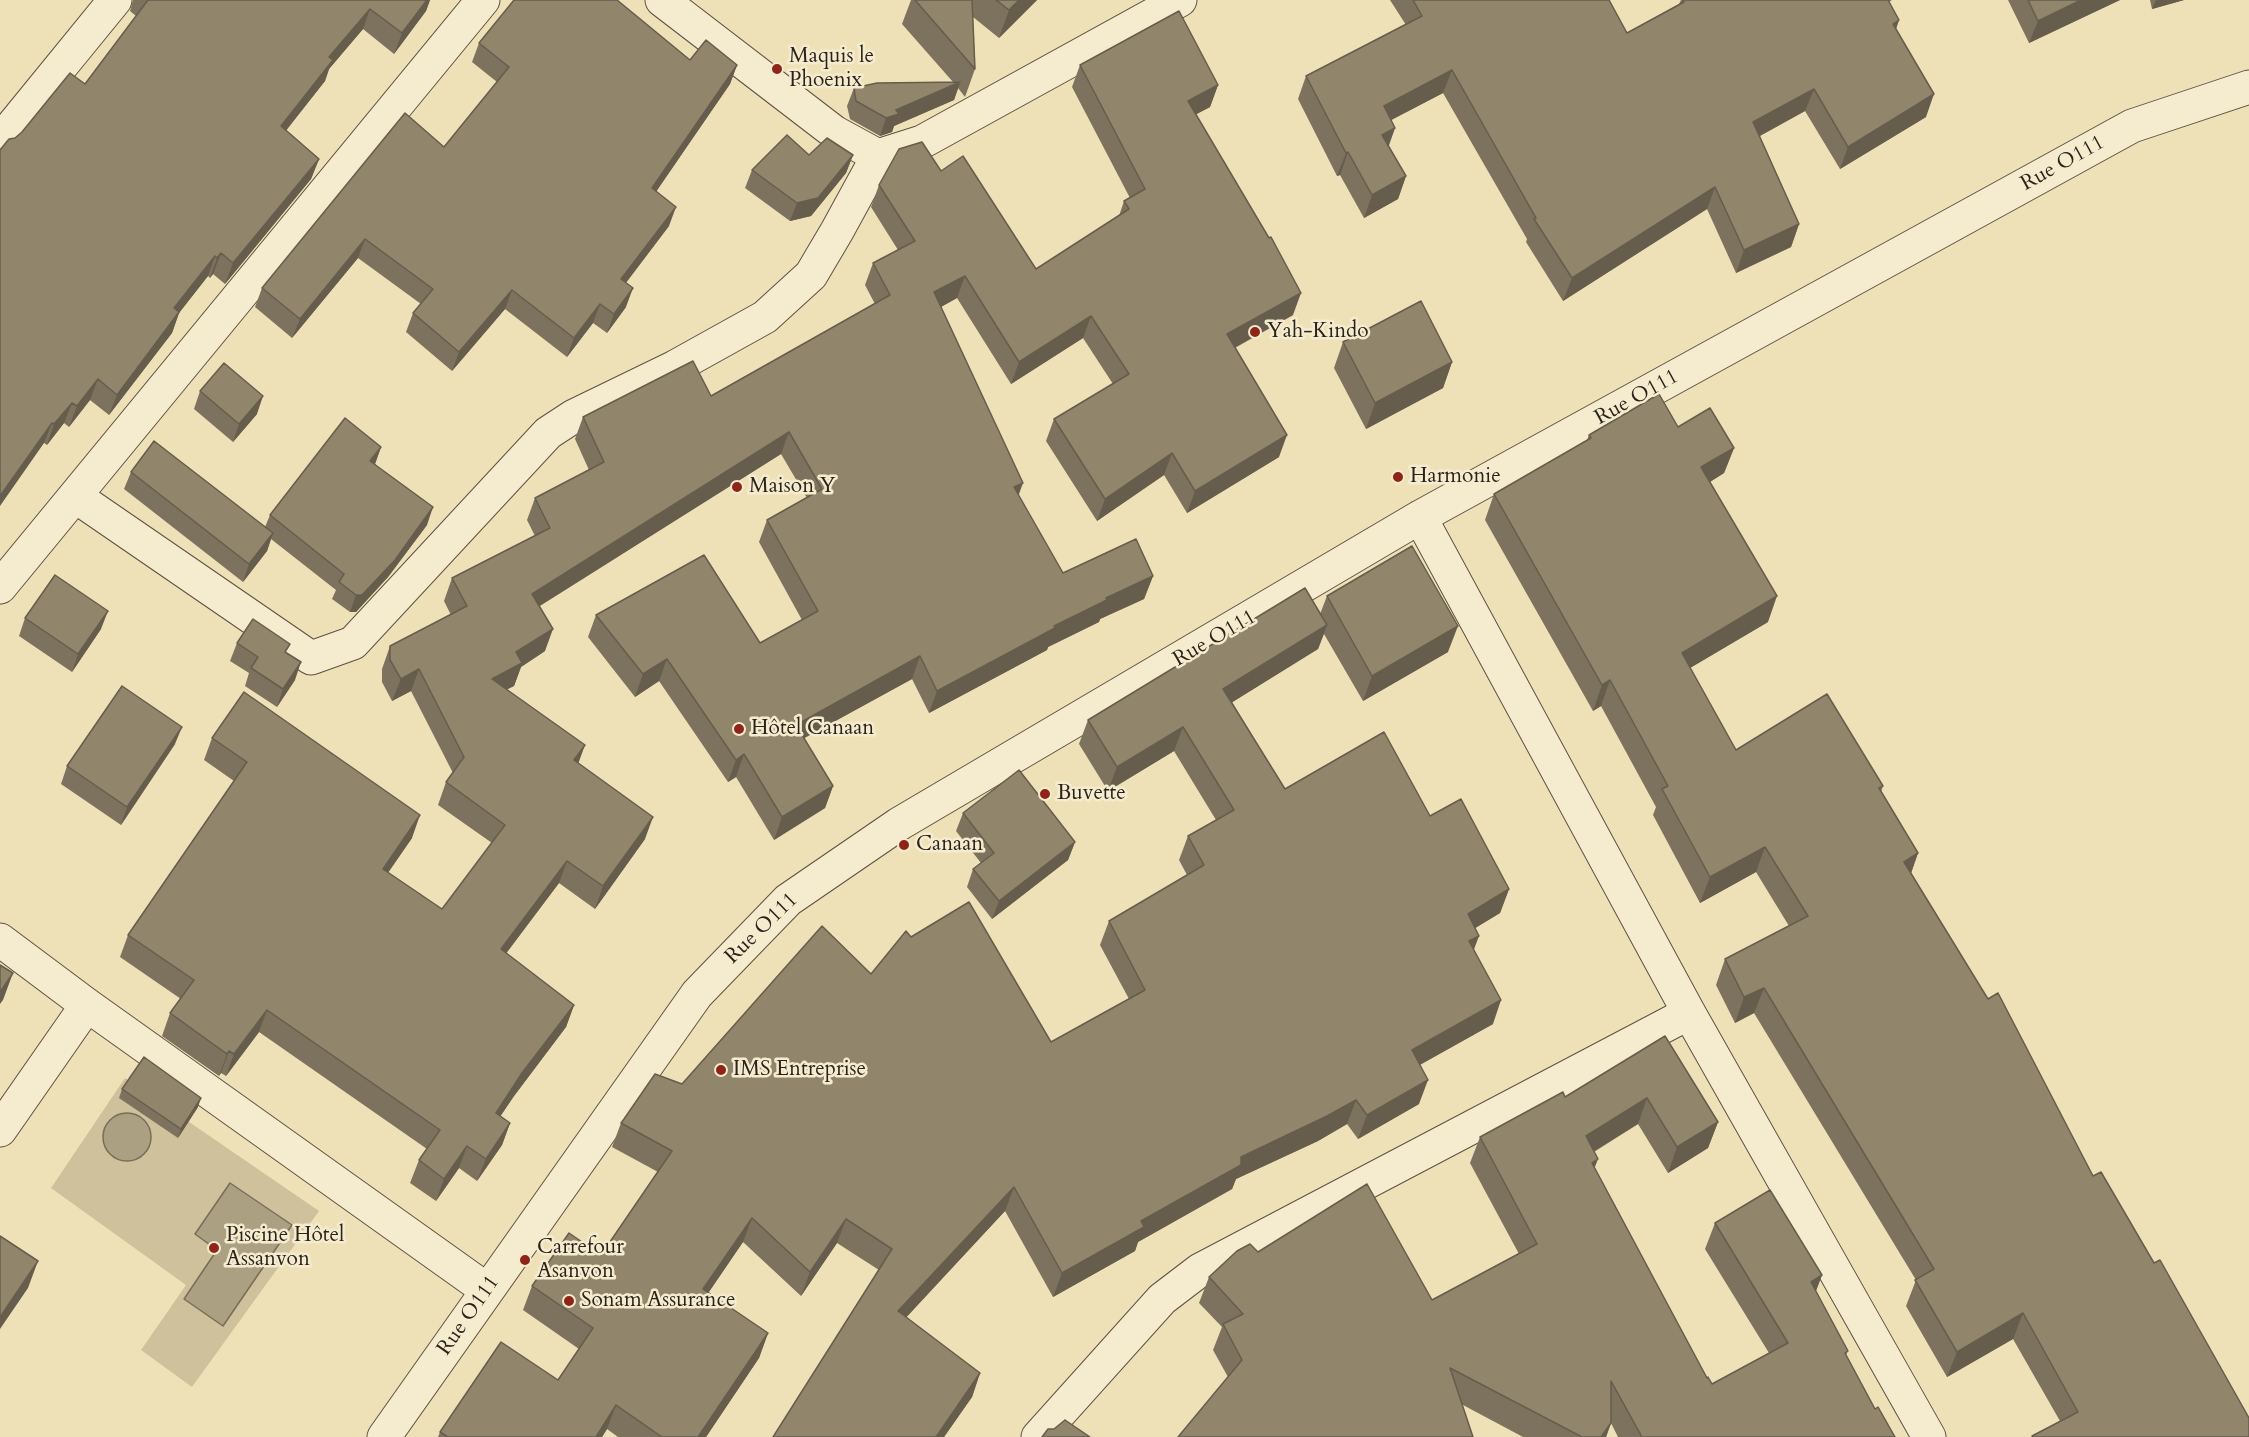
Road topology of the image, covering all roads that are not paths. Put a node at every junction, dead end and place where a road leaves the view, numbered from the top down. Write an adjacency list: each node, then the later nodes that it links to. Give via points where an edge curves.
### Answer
1 (115, 0): 6 (street)
2 (483, 0): 8 (street)
3 (662, 0): 7 (street, via 834,132)
4 (1180, 0): 7 (street, via 922,142)
5 (2249, 87): 9 (street, Rue O111, via 2132,126)
6 (0, 141)
7 (878, 156): 8 (street, via 811,275 765,318 548,433 353,643 311,658)
8 (75, 496): 10 (street)
9 (1420, 517): 13 (street); 15 (street, Rue O111, via 899,824 788,900 697,994)
10 (0, 587)
11 (0, 940): 12 (street)
12 (87, 1005): 14 (street); 15 (street)
13 (1689, 1013): 17 (street, via 1200,1270 1162,1299); 18 (street)
14 (0, 1130)
15 (487, 1290): 16 (street, Rue O111)
16 (384, 1437)
17 (1038, 1437)
18 (1929, 1437)

